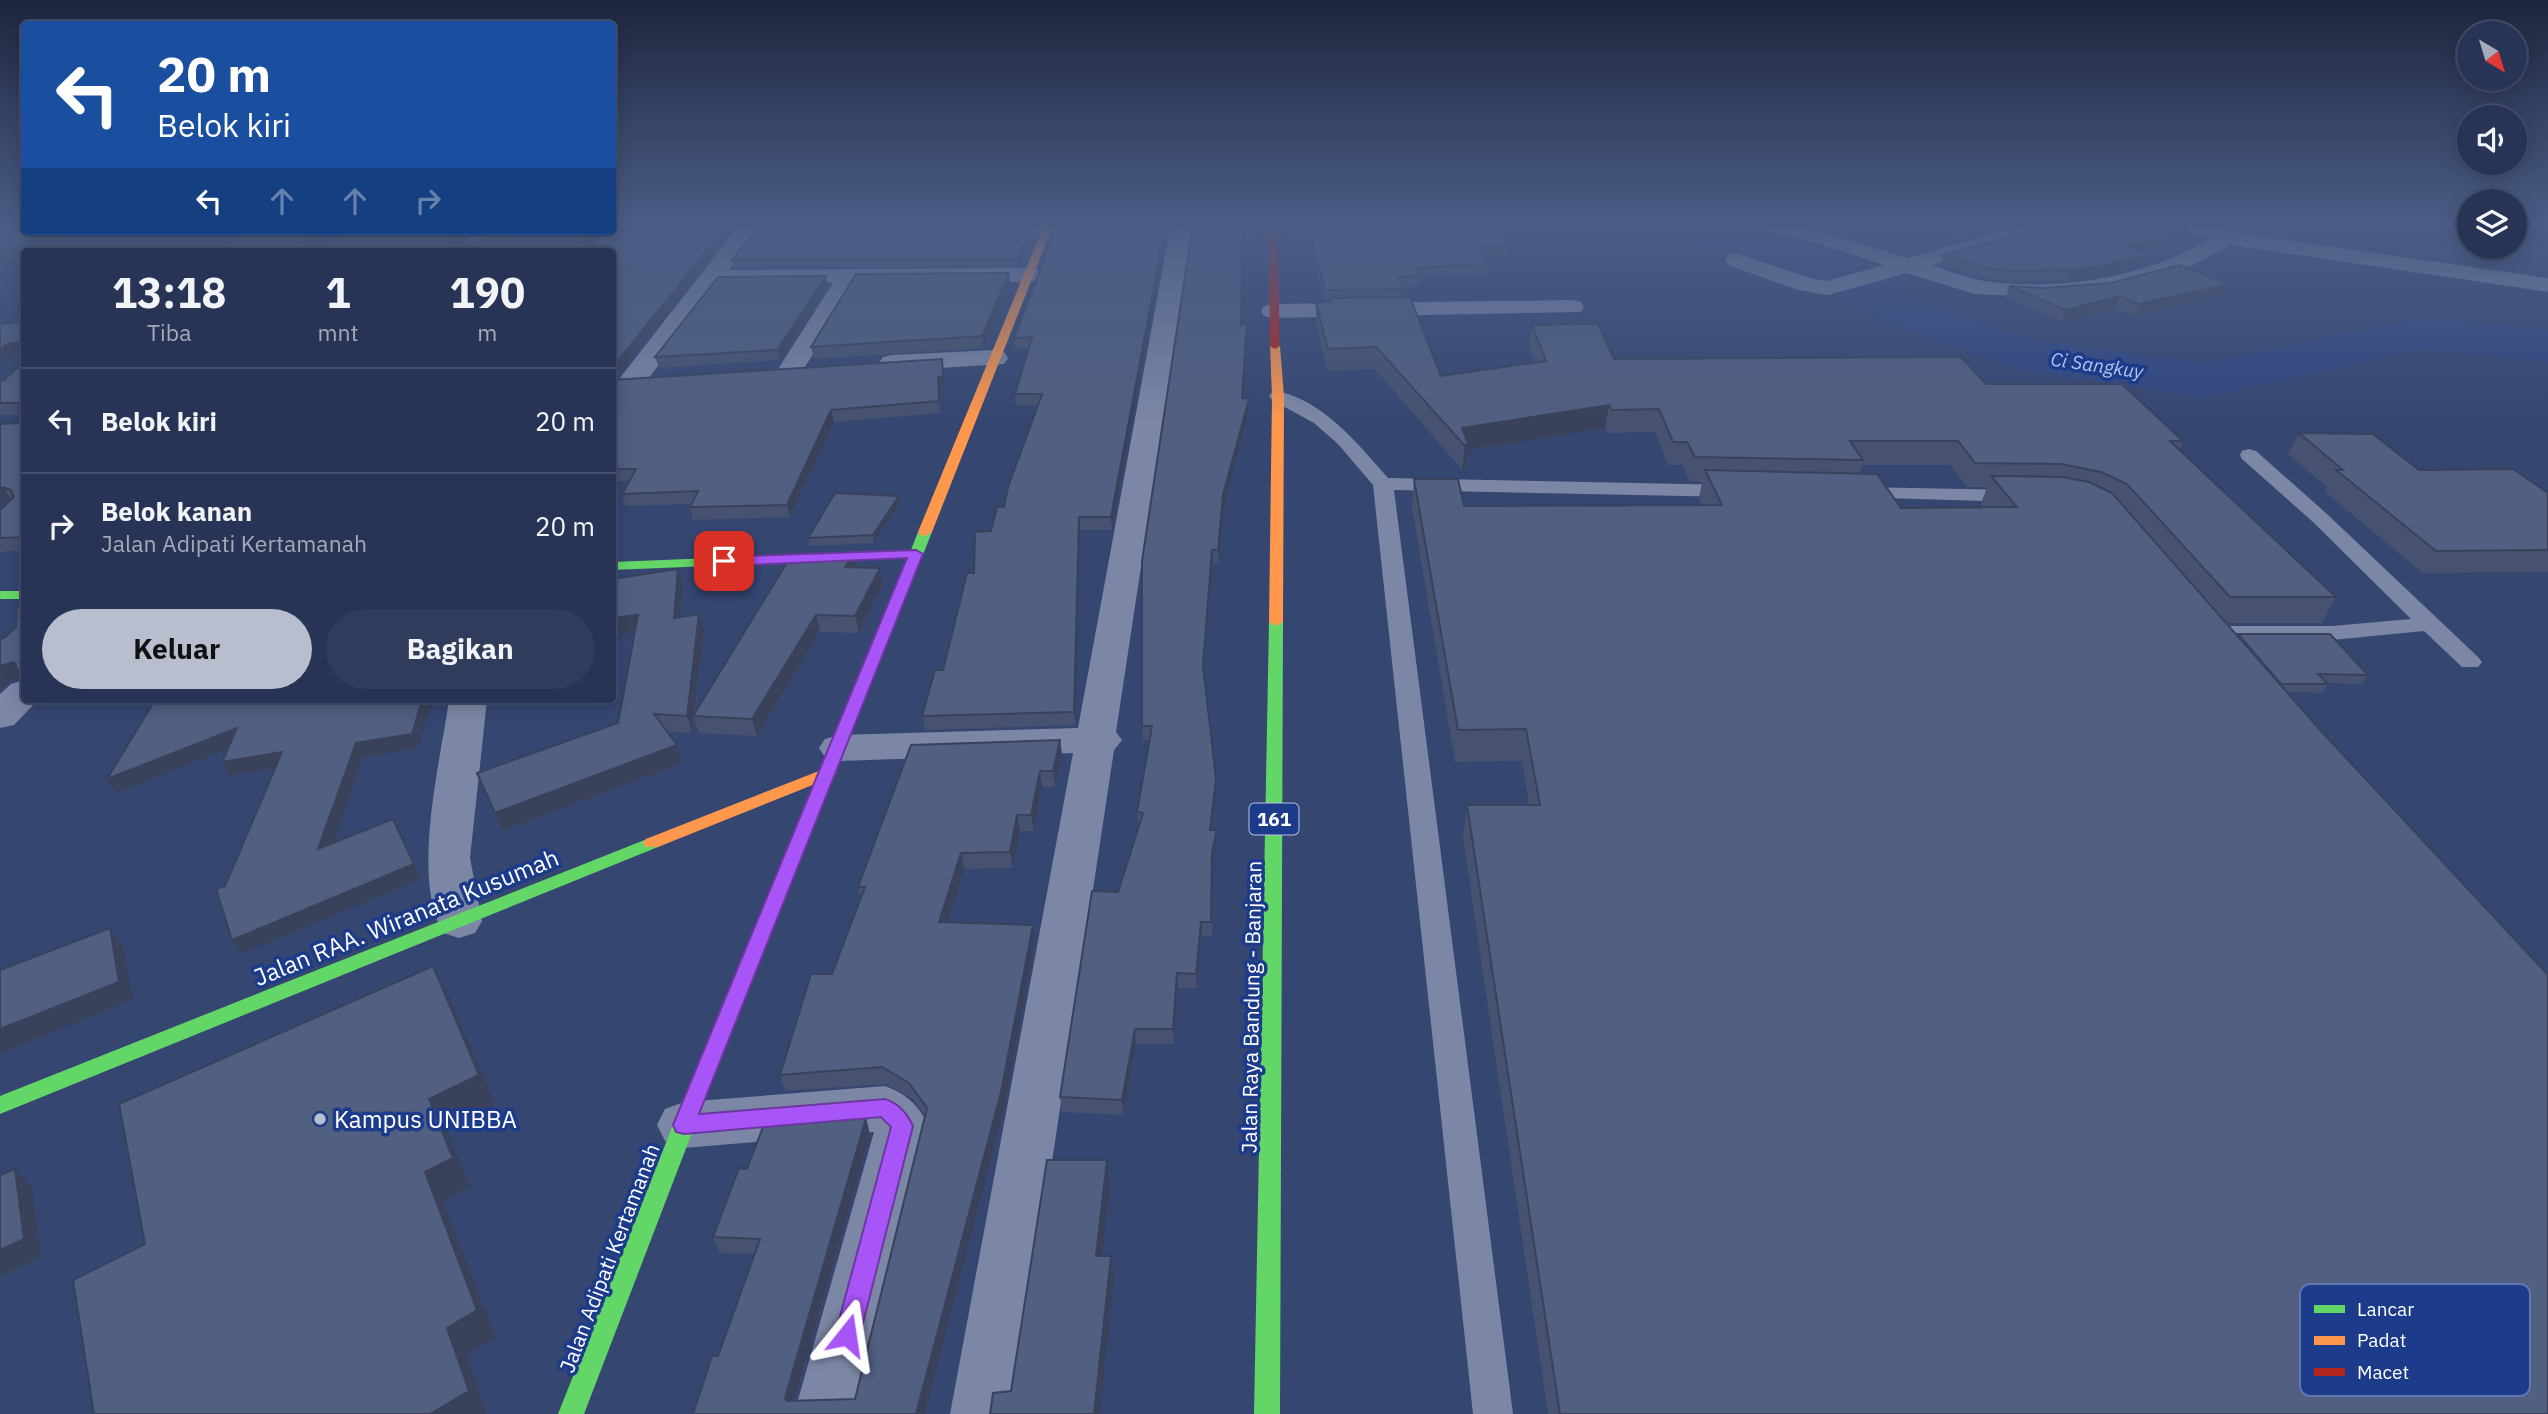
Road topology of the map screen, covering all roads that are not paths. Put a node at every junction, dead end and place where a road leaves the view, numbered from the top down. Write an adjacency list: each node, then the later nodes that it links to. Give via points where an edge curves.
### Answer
1 (700, 289): 14 (street)
2 (841, 289): 12 (street)
3 (1024, 289): 10 (main road, Jalan Adipati Kertamanah)
4 (1171, 289): 33 (street)
5 (1273, 289): 9 (main road, Jalan Raya Bandung - Banjaran / 161)
6 (1992, 289): 7 (street)
7 (2070, 289)
8 (1572, 307): 9 (street)
9 (1273, 311): 15 (main road, Jalan Raya Bandung - Banjaran / 161)
10 (995, 358): 11 (street); 21 (main road, Jalan Adipati Kertamanah)
11 (870, 365)
12 (791, 369)
13 (673, 377): 14 (street)
14 (623, 381)
15 (1278, 396): 17 (lane, via 1321,419); 41 (main road, Jalan Raya Bandung - Banjaran / 161)
16 (2249, 455): 26 (lane)
17 (1383, 484): 18 (lane); 42 (lane)
18 (1759, 491)
19 (1843, 493): 20 (lane)
20 (2037, 497)
21 (916, 554): 22 (main road); 34 (main road, Jalan Adipati Kertamanah)
22 (616, 566)
23 (21, 594): 24 (main road)
24 (0, 595)
25 (2191, 613): 27 (lane)
26 (2429, 624): 27 (lane, via 2332,633); 29 (lane)
27 (2208, 633): 28 (lane)
28 (2225, 653)
29 (2470, 662)
30 (21, 695): 32 (street)
31 (468, 703): 35 (street, via 448,859)
32 (0, 716)
33 (1094, 740): 34 (street, via 1102,740); 40 (street)
34 (834, 760): 35 (main road, Jalan RAA. Wiranata Kusumah); 37 (main road, Jalan Adipati Kertamanah)
35 (459, 921): 36 (main road, Jalan RAA. Wiranata Kusumah)
36 (0, 1105)
37 (684, 1125): 38 (main road, Jalan Adipati Kertamanah); 39 (street, via 885,1108 902,1126)
38 (570, 1414)
39 (827, 1414)
40 (982, 1414)
41 (1267, 1414)
42 (1493, 1414)

